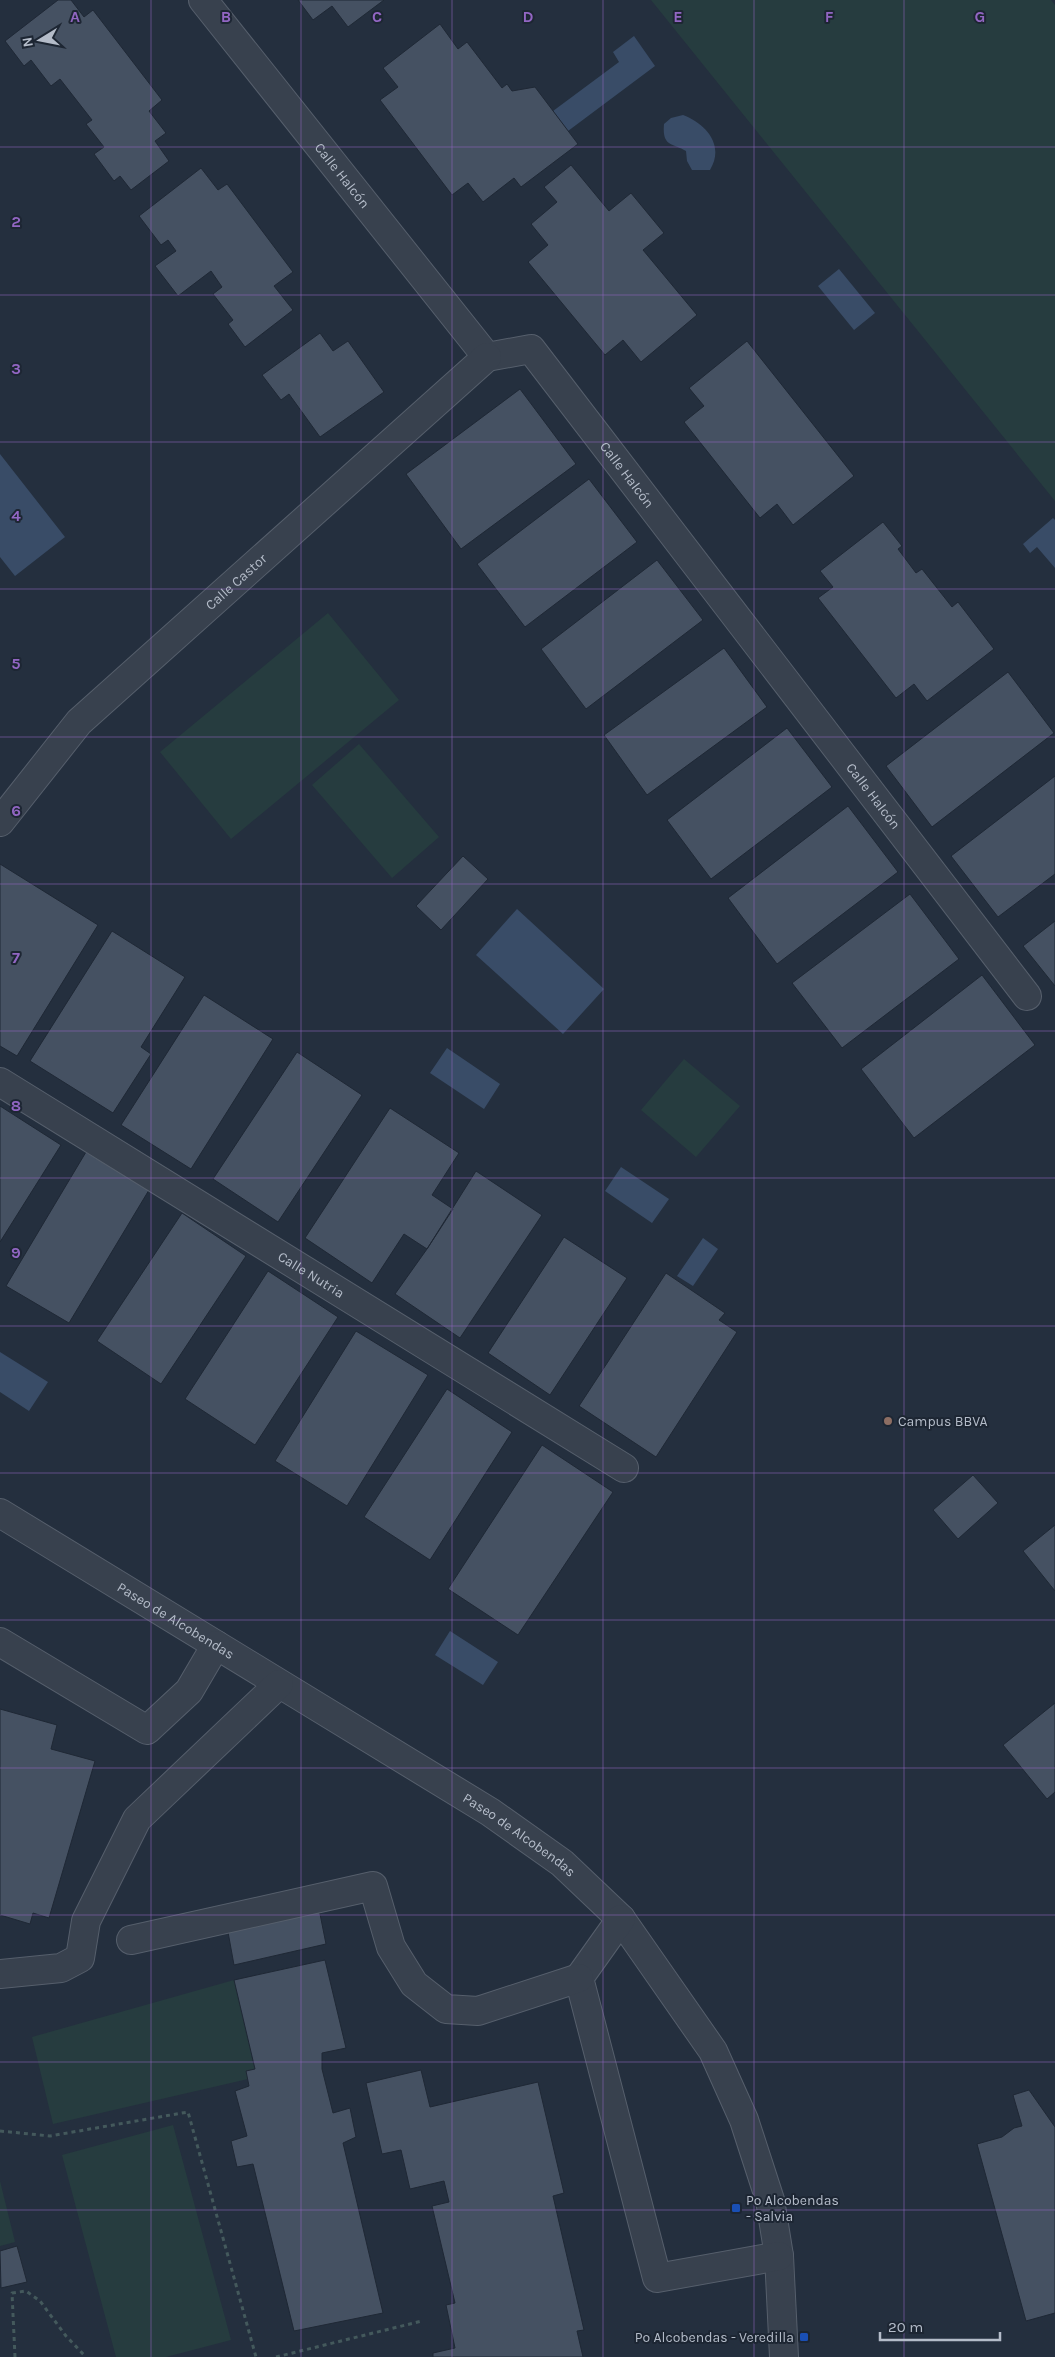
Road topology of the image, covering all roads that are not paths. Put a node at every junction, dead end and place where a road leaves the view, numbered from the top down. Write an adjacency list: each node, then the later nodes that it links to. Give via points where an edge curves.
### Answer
1 (203, 0): 2 (street, Calle Halcón)
2 (487, 357): 3 (street, Calle Castor, via 79,722); 4 (street, Calle Halcón, via 531,349)
3 (0, 822)
4 (1027, 996)
5 (0, 1082): 6 (street, Calle Nutria)
6 (624, 1468)
7 (0, 1513): 9 (street, Paseo de Alcobendas)
8 (0, 1642): 9 (street, via 147,1730 189,1691)
9 (216, 1645): 10 (street, Paseo de Alcobendas)
10 (280, 1684): 11 (street, Paseo de Alcobendas, via 490,1812 562,1863); 13 (street, via 137,1819 86,1921 80,1958 61,1968)
11 (621, 1919): 14 (street); 15 (street, Paseo de Alcobendas, via 713,2050 744,2120 770,2200)
12 (131, 1940): 14 (street, via 373,1886 392,1947 400,1962 414,1984 446,2009 478,2011)
13 (0, 1974)
14 (579, 1978): 15 (street, via 657,2278)
15 (779, 2256): 16 (street, Paseo de Alcobendas)
16 (784, 2357)

